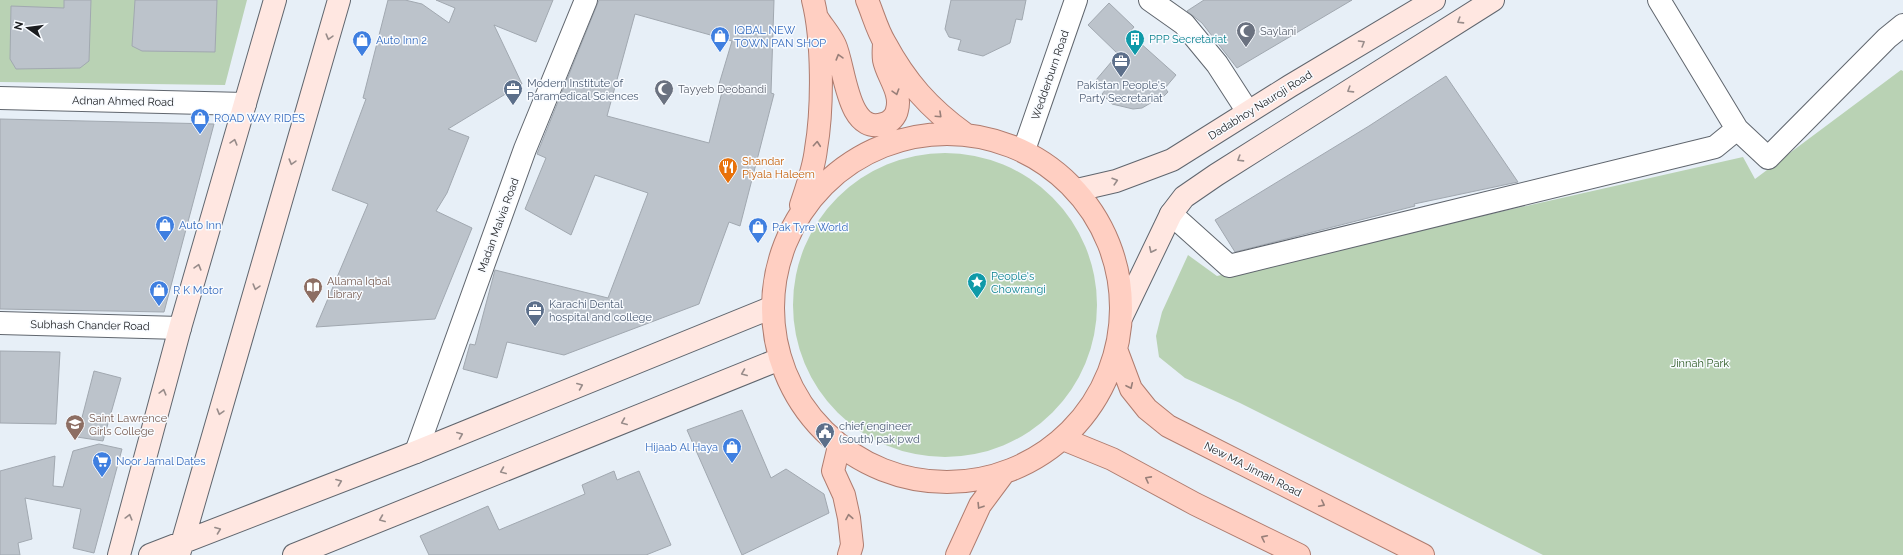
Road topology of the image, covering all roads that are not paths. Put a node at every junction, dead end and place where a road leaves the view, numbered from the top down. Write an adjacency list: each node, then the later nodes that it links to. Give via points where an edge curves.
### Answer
1 (276, 0): 14 (street)
2 (340, 0): 32 (street, one-way to 32)
3 (586, 0): 30 (street, Madan Malvia Road, via 525,149)
4 (867, 0): 12 (main road)
5 (1076, 0): 18 (street, Wedderburn Road)
6 (1150, 0): 15 (street, via 1184,24 1217,64)
7 (1434, 0): 15 (street, Dadabhoy Nauroji Road, one-way to 7)
8 (1493, 0): 20 (street, one-way to 20, via 1216,175 1184,197)
9 (1659, 0): 16 (street)
10 (815, 10): 12 (main road, one-way to 10, via 884,60 898,97 897,110 891,120 875,126 861,121 853,108 835,44); 21 (main road, one-way to 10, via 816,150 820,73)
11 (1903, 25): 16 (street, via 1768,158)
12 (884, 42): 17 (main road, one-way to 17, via 907,79 924,99 942,118)
13 (0, 98): 14 (street, Adnan Ahmed Road)
14 (245, 104): 25 (street, one-way to 14)
15 (1248, 112): 19 (street, Dadabhoy Nauroji Road, one-way to 15, via 1116,181 1172,160)
16 (1737, 129): 20 (street, via 1715,147 1229,266)
17 (965, 134): 18 (main road, via 990,138); 21 (main road, via 932,134 898,140 867,152 824,185)
18 (1024, 150): 19 (main road, via 1058,173)
19 (1077, 190): 23 (main road, via 1097,218 1111,249 1120,282)
20 (1171, 214): 23 (street, one-way to 23)
21 (796, 222): 22 (main road, via 779,263)
22 (773, 307): 27 (main road, via 774,333); 30 (street, one-way to 22)
23 (1122, 316): 26 (main road)
24 (0, 323): 25 (street, Subhash Chander Road)
25 (180, 328): 33 (street, one-way to 25)
26 (1116, 350): 28 (main road, via 1105,383 1087,413); 39 (main road, New MA Jinnah Road, one-way to 39, via 1131,389 1146,409 1168,426)
27 (780, 359): 29 (main road, via 803,407); 35 (street, one-way to 35)
28 (1063, 439): 31 (main road, via 1034,459); 38 (main road, one-way to 28, via 1195,504 1112,459)
29 (839, 446): 31 (main road, via 875,468 917,481 960,483); 36 (main road, one-way to 29, via 852,545 850,518 844,495 833,471)
30 (416, 452): 32 (street, one-way to 30)
31 (1003, 474): 37 (main road, one-way to 37, via 980,505)
32 (180, 550): 34 (street)
33 (119, 555)
34 (150, 555)
35 (294, 555)
36 (849, 555)
37 (957, 555)
38 (1299, 555)
39 (1423, 555)

